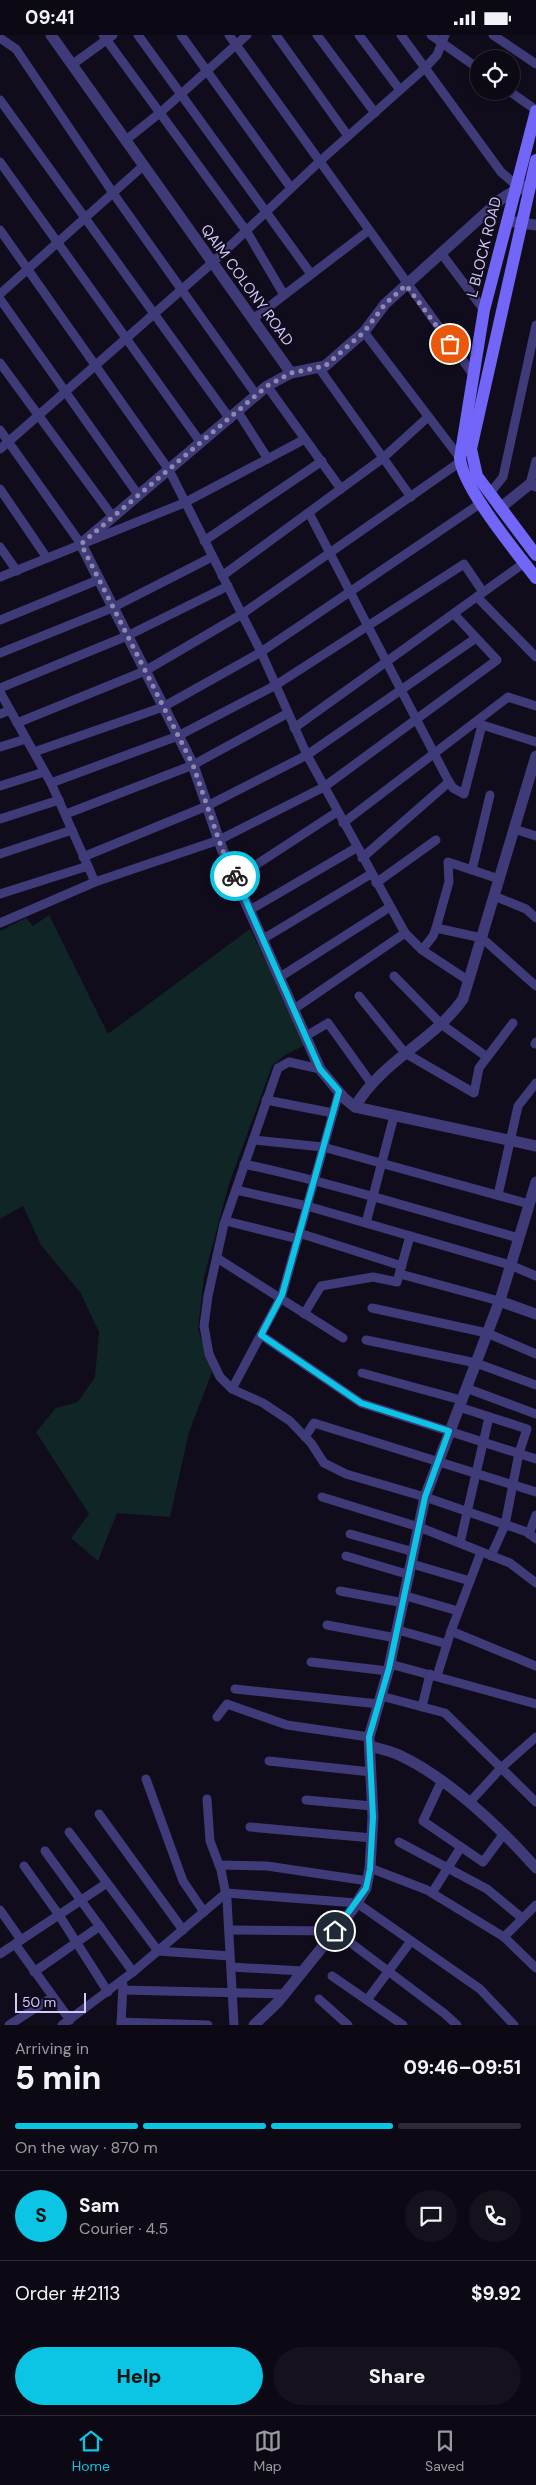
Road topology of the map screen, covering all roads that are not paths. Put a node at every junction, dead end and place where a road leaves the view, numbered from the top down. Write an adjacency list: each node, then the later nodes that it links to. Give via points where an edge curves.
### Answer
1 (51, 35): 17 (street, QAIM COLONY ROAD)
2 (138, 35): 22 (street)
3 (181, 35): 20 (street)
4 (229, 35): 15 (street)
5 (247, 35): 15 (street)
6 (276, 35): 28 (street)
7 (317, 35): 27 (street)
8 (360, 35): 21 (street)
9 (401, 35): 19 (street)
10 (431, 35): 14 (street)
11 (493, 35): 18 (street)
12 (107, 37): 17 (street); 26 (street)
13 (0, 38): 37 (street, via 16,49)
14 (444, 39): 16 (street); 19 (street, via 437,55)
15 (236, 45): 20 (street); 32 (street)
16 (470, 61)
17 (73, 64): 29 (street, QAIM COLONY ROAD)
18 (536, 64)
19 (424, 68): 21 (street); 35 (street)
20 (207, 70): 22 (street); 36 (street)
21 (400, 90): 27 (street)
22 (180, 93): 26 (street); 38 (street)
23 (520, 98): 25 (street)
24 (0, 101): 39 (street)
25 (536, 110): 35 (main road, L BLOCK ROAD)
26 (161, 112): 29 (street); 44 (street)
27 (374, 113): 28 (street)
28 (348, 136): 32 (street)
29 (126, 140): 33 (street, QAIM COLONY ROAD)
30 (536, 160): 34 (main road, L BLOCK ROAD)
31 (0, 162): 46 (street)
32 (319, 162): 36 (street); 45 (street)
33 (143, 166): 37 (street); 48 (street, QAIM COLONY ROAD)
34 (530, 185): 35 (street); 41 (main road, L BLOCK ROAD)
35 (515, 188): 40 (main road, L BLOCK ROAD); 47 (street)
36 (291, 189): 38 (street)
37 (113, 193): 39 (street); 52 (street)
38 (266, 212): 44 (street); 50 (street)
39 (84, 218): 46 (street); 57 (street)
40 (507, 221): 41 (street); 56 (main road, L BLOCK ROAD)
41 (521, 223): 42 (street); 89 (main road, L BLOCK ROAD, via 471,449 476,476)
42 (536, 225)
43 (0, 230): 49 (street)
44 (247, 231): 48 (street); 54 (street)
45 (368, 231): 50 (street); 51 (street)
46 (57, 242): 49 (street); 61 (street)
47 (441, 253): 51 (street); 56 (street)
48 (212, 263): 52 (street); 58 (street, QAIM COLONY ROAD)
49 (28, 269): 53 (street); 63 (street)
50 (311, 274): 54 (street)
51 (406, 285): 60 (street, via 385,304); 66 (street)
52 (181, 290): 57 (street); 69 (street)
53 (0, 294)
54 (284, 295): 58 (street)
55 (0, 299): 68 (street)
56 (484, 310): 66 (main road, L BLOCK ROAD)
57 (153, 314): 61 (street); 70 (street)
58 (253, 319): 65 (street, QAIM COLONY ROAD)
59 (536, 325): 89 (street, via 503,477)
60 (364, 332): 64 (street, via 325,366); 72 (street)
61 (126, 338): 63 (street); 76 (street)
62 (0, 363): 71 (street)
63 (95, 365): 68 (street); 83 (street)
64 (318, 368): 65 (street); 78 (street)
65 (291, 373): 67 (street)
66 (472, 373): 80 (main road, L BLOCK ROAD)
67 (267, 386): 69 (street); 74 (street)
68 (66, 392): 71 (street); 87 (street)
69 (257, 395): 70 (street)
70 (234, 415): 76 (street); 79 (street)
71 (39, 416): 75 (street); 93 (street)
72 (428, 417): 78 (street); 80 (street)
73 (0, 430): 75 (street)
74 (306, 439): 79 (street); 81 (street)
75 (9, 442): 77 (street); 95 (street)
76 (201, 443): 83 (street)
77 (0, 449)
78 (383, 458): 86 (street); 88 (street)
79 (268, 459): 90 (street)
80 (460, 460): 88 (street); 89 (main road, L BLOCK ROAD)
81 (322, 461): 86 (street); 94 (street)
82 (536, 461): 84 (street)
83 (169, 471): 87 (street); 90 (street)
84 (533, 485): 91 (street)
85 (0, 489): 100 (street)
86 (342, 489): 92 (street)
87 (139, 495): 93 (street)
88 (411, 497): 97 (street)
89 (486, 498): 91 (main road, L BLOCK ROAD); 101 (main road, L BLOCK ROAD); 108 (street)
90 (184, 503): 94 (street); 95 (street)
91 (500, 508): 98 (main road, L BLOCK ROAD)
92 (309, 513): 97 (street); 103 (street)
93 (113, 517): 95 (street)
94 (204, 541): 99 (street)
95 (81, 544): 100 (street); 106 (street)
96 (0, 547): 102 (street)
97 (330, 553): 108 (street); 111 (street)
98 (536, 555)
99 (212, 557): 103 (street); 110 (street)
100 (47, 558): 102 (street)
101 (524, 563): 105 (main road, L BLOCK ROAD); 109 (street)
102 (16, 571): 104 (street)
103 (222, 576): 107 (street)
104 (0, 577)
105 (536, 578)
106 (98, 580): 110 (street); 113 (street)
107 (228, 586): 111 (street); 115 (street)
108 (350, 592): 114 (street); 117 (street)
109 (480, 595): 112 (street); 114 (street, via 464,564); 119 (street)
110 (112, 608): 115 (street); 118 (street)
111 (242, 614): 117 (street); 121 (street)
112 (454, 614): 116 (street); 120 (street)
113 (0, 620)
114 (368, 626): 120 (street); 122 (street)
115 (127, 636): 121 (street); 123 (street)
116 (476, 638): 124 (street); 131 (street, via 497,660)
117 (261, 652): 122 (street); 127 (street)
118 (0, 653)
119 (536, 657)
120 (386, 662): 124 (street); 134 (street)
121 (145, 671): 127 (street); 132 (street)
122 (276, 685): 130 (street); 135 (street)
123 (0, 688)
124 (401, 690): 131 (street); 141 (street)
125 (0, 692): 128 (street)
126 (536, 706): 133 (street, via 508,697)
127 (163, 707): 135 (street); 139 (street)
128 (10, 710): 129 (street); 132 (street)
129 (0, 713)
130 (288, 713): 134 (street); 143 (street)
131 (417, 719): 140 (street); 148 (street)
132 (17, 723): 136 (street)
133 (478, 724): 137 (street); 140 (street); 145 (street, via 464,794 453,789)
134 (294, 728): 141 (street)
135 (178, 736): 143 (street); 146 (street)
136 (26, 739): 138 (street); 139 (street)
137 (536, 741)
138 (0, 747)
139 (34, 752): 144 (street)
140 (434, 753): 145 (street); 155 (street)
141 (307, 755): 148 (street); 151 (street)
142 (536, 756): 156 (street)
143 (193, 765): 151 (street); 153 (street)
144 (44, 772): 146 (street); 147 (street)
145 (449, 782): 164 (street)
146 (51, 783): 150 (street)
147 (0, 785)
148 (324, 787): 152 (street); 159 (street)
149 (490, 795): 166 (street)
150 (59, 800): 153 (street); 154 (street)
151 (207, 806): 159 (street); 163 (street)
152 (337, 812): 155 (street); 168 (street)
153 (66, 814): 157 (street)
154 (0, 819)
155 (343, 823): 161 (street)
156 (514, 829): 158 (street); 169 (street)
157 (72, 831): 162 (street); 163 (street)
158 (536, 836)
159 (219, 840): 168 (street); 170 (street)
160 (436, 840): 171 (street)
161 (356, 848): 164 (street); 175 (street)
162 (0, 854)
163 (83, 857): 165 (street)
164 (362, 858): 167 (street)
165 (88, 866): 170 (street); 172 (street)
166 (472, 870): 169 (street); 178 (street, via 448,862 448,882)
167 (370, 874): 171 (street); 181 (street)
168 (236, 878): 175 (street)
169 (499, 879): 173 (street)
170 (96, 883): 177 (street)
171 (376, 883): 174 (street)
172 (0, 894)
173 (494, 896): 176 (street, via 526,909); 180 (street)
174 (390, 907): 179 (street); 184 (street)
175 (250, 910): 181 (street)
176 (536, 918)
177 (0, 923)
178 (436, 928): 180 (street); 182 (street)
179 (405, 933): 182 (street); 188 (street)
180 (482, 938): 185 (street); 186 (street)
181 (263, 939): 184 (street)
182 (422, 950): 185 (street)
183 (394, 976): 190 (street)
184 (280, 977): 188 (street)
185 (470, 981): 190 (street, via 463,999)
186 (536, 985)
187 (359, 996): 192 (street)
188 (294, 1009): 191 (street)
189 (513, 1023): 193 (street)
190 (441, 1024): 192 (street); 193 (street)
191 (306, 1036): 194 (street); 195 (street, via 328,1023)
192 (405, 1053): 193 (street, via 474,1093 479,1068); 195 (street)
193 (487, 1057)
194 (320, 1069): 197 (street); 198 (street, via 289,1062 278,1068)
195 (371, 1083): 199 (street)
196 (536, 1083): 203 (street, via 518,1106)
197 (339, 1091): 199 (street); 200 (street)
198 (266, 1100): 200 (street); 202 (street)
199 (355, 1107): 201 (street)
200 (333, 1113): 205 (street)
201 (394, 1116): 203 (street); 206 (street)
202 (253, 1140): 205 (street); 207 (street)
203 (509, 1140): 204 (street); 211 (street)
204 (536, 1145)
205 (324, 1147): 206 (street); 208 (street)
206 (382, 1162): 211 (street); 212 (street)
207 (244, 1163): 208 (street); 210 (street)
208 (314, 1179): 212 (street); 214 (street)
209 (536, 1182): 213 (street)
210 (236, 1190): 214 (street); 215 (street)
211 (498, 1195): 213 (street)
212 (372, 1197): 216 (street); 219 (street)
213 (533, 1198): 219 (street)
214 (307, 1206): 216 (street); 217 (street)
215 (226, 1221): 217 (street); 220 (street)
216 (366, 1223): 218 (street)
217 (299, 1236): 222 (street); 224 (street)
218 (410, 1236): 221 (street); 222 (street)
219 (519, 1238): 221 (street)
220 (217, 1258): 224 (street); 238 (street, via 204,1326 209,1354 220,1377)
221 (510, 1265): 223 (street); 225 (street)
222 (401, 1270): 225 (street); 227 (street, via 397,1282 373,1277 321,1286)
223 (536, 1274)
224 (280, 1298): 227 (street); 230 (street)
225 (499, 1301): 228 (street); 229 (street)
226 (372, 1308): 229 (street)
227 (304, 1313): 231 (street)
228 (536, 1314)
229 (487, 1333): 233 (street); 234 (street)
230 (261, 1335): 238 (street); 242 (street, via 361,1403)
231 (343, 1338)
232 (366, 1341): 234 (street)
233 (536, 1354)
234 (476, 1363): 236 (street); 237 (street)
235 (362, 1373): 239 (street)
236 (536, 1385)
237 (466, 1388): 239 (street); 240 (street)
238 (232, 1389): 243 (street, via 263,1403 290,1421)
239 (460, 1404): 241 (street); 242 (street)
240 (536, 1414)
241 (489, 1417): 244 (street); 245 (street, via 527,1429)
242 (449, 1431): 244 (street); 247 (street)
243 (305, 1437): 247 (street, via 314,1423); 252 (street, via 324,1463 346,1474)
244 (483, 1442): 245 (street); 248 (street)
245 (519, 1453): 246 (street); 249 (street)
246 (536, 1459)
247 (437, 1461): 248 (street); 252 (street)
248 (476, 1473): 249 (street); 253 (street)
249 (513, 1485): 250 (street); 255 (street)
250 (536, 1492)
251 (322, 1497): 256 (street)
252 (425, 1497): 253 (street); 256 (street)
253 (467, 1512): 255 (street); 259 (street)
254 (536, 1515): 258 (street)
255 (505, 1525): 258 (street); 262 (street)
256 (419, 1527): 259 (street); 263 (street)
257 (350, 1534): 263 (street)
258 (532, 1536)
259 (460, 1543): 260 (street)
260 (481, 1552): 262 (street); 264 (street)
261 (346, 1556): 263 (street)
262 (491, 1556): 265 (street, via 510,1563)
263 (412, 1563): 264 (street); 267 (street)
264 (470, 1581): 268 (street)
265 (536, 1583)
266 (340, 1591): 267 (street)
267 (405, 1599): 268 (street); 271 (street)
268 (458, 1611): 270 (street)
269 (327, 1625): 271 (street)
270 (451, 1631): 272 (street); 274 (street)
271 (397, 1634): 272 (street); 275 (street)
272 (447, 1644): 276 (street)
273 (311, 1662): 275 (street)
274 (536, 1666)
275 (389, 1667): 276 (street); 278 (street)
276 (434, 1675): 279 (street); 280 (street)
277 (235, 1689): 278 (street)
278 (380, 1700): 280 (street); 283 (street)
279 (536, 1704)
280 (422, 1707): 285 (street, via 445,1713)
281 (217, 1717): 283 (street, via 227,1704 287,1725)
282 (536, 1738): 285 (street)
283 (370, 1741): 286 (street); 288 (street)
284 (270, 1761): 286 (street)
285 (501, 1768): 291 (street); 292 (street)
286 (371, 1772): 293 (street)
287 (146, 1779): 315 (street, via 183,1881)
288 (442, 1780): 292 (street); 300 (street, via 423,1821)
289 (207, 1799): 302 (street, via 210,1841)
290 (306, 1800): 293 (street)
291 (536, 1802)
292 (469, 1803): 297 (street)
293 (372, 1806): 298 (street)
294 (99, 1814): 320 (street)
295 (250, 1827): 298 (street)
296 (68, 1832): 308 (street)
297 (503, 1835): 300 (street, via 483,1862); 305 (street)
298 (372, 1838): 306 (street)
299 (399, 1842): 304 (street)
300 (460, 1847): 304 (street)
301 (45, 1851): 311 (street)
302 (219, 1865): 307 (street, via 267,1866); 309 (street)
303 (24, 1866): 316 (street)
304 (447, 1868): 310 (street); 317 (street, via 487,1889)
305 (536, 1868)
306 (370, 1869): 307 (street); 310 (street)
307 (368, 1881): 312 (street)
308 (107, 1883): 311 (street); 326 (street)
309 (226, 1893): 312 (street); 315 (street); 319 (street)
310 (432, 1893): 322 (street)
311 (82, 1900): 316 (street); 318 (street)
312 (357, 1903): 321 (street); 323 (street)
313 (535, 1908): 317 (street)
314 (0, 1910): 324 (street)
315 (204, 1912): 320 (street)
316 (59, 1915): 324 (street); 325 (street)
317 (522, 1918): 322 (street)
318 (100, 1927): 325 (street); 334 (street)
319 (229, 1929): 321 (street); 328 (street)
320 (183, 1930): 326 (street)
321 (335, 1931): 331 (street); 332 (street)
322 (504, 1937): 330 (street)
323 (411, 1941): 332 (street); 352 (street, via 480,1989)
324 (18, 1942): 327 (street); 333 (street)
325 (77, 1943): 333 (street); 337 (street)
326 (158, 1951): 328 (street); 334 (street)
327 (0, 1954)
328 (230, 1956): 329 (street)
329 (231, 1967): 331 (street); 338 (street)
330 (536, 1968)
331 (303, 1971): 339 (street)
332 (388, 1971): 342 (street); 351 (street)
333 (34, 1972): 340 (street)
334 (133, 1973): 336 (street)
335 (332, 1976): 342 (street)
336 (123, 1985): 337 (street); 338 (street); 344 (street)
337 (108, 1992): 343 (street)
338 (232, 1993): 339 (street); 347 (street)
339 (284, 1994): 348 (street)
340 (53, 1997): 343 (street); 345 (street)
341 (319, 1999): 349 (street)
342 (367, 2000): 350 (street)
343 (66, 2022)
344 (121, 2023): 346 (street)
345 (10, 2025)
346 (208, 2025)
347 (234, 2025)
348 (254, 2025)
349 (348, 2025)
350 (403, 2025)
351 (457, 2025)
352 (514, 2025)

